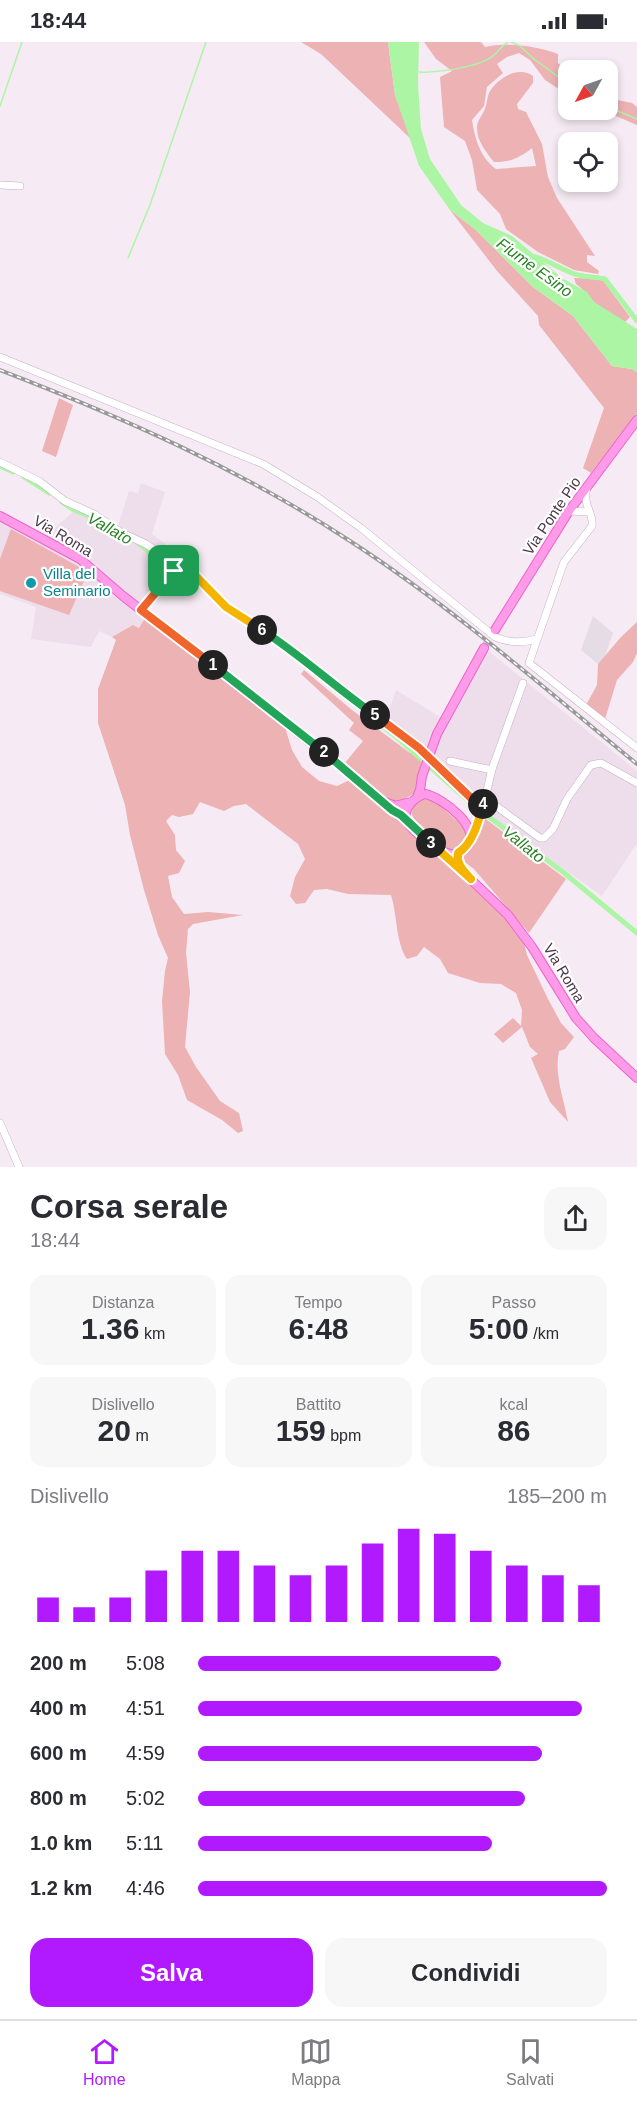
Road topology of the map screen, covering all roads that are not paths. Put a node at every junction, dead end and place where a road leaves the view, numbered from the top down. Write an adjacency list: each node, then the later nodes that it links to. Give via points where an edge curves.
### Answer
1 (0, 185): 2 (street)
2 (20, 186)
3 (0, 357): 13 (street, via 263,464 361,528 495,637 508,642)
4 (635, 422): 6 (main road, Via Ponte Pio, via 588,485)
5 (0, 462): 10 (street, via 146,544)
6 (581, 502): 7 (main road, Via Ponte Pio); 8 (street, via 581,508)
7 (569, 511): 8 (street); 12 (main road, Via Ponte Pio)
8 (589, 512): 13 (street, via 592,526 564,562)
9 (0, 516): 11 (main road, Via Roma, via 80,559)
10 (176, 568): 11 (street); 18 (street, via 190,570 226,607 295,652)
11 (141, 610): 23 (main road, Via Roma)
12 (495, 630)
13 (537, 639): 16 (street, via 529,663)
14 (484, 648): 18 (main road, via 447,712)
15 (523, 683): 19 (street)
16 (637, 748)
17 (450, 761): 19 (street)
18 (426, 763): 21 (main road, via 427,785); 22 (main road); 24 (street)
19 (492, 770): 24 (street)
20 (637, 783): 24 (street, via 601,763 591,765 544,838)
21 (439, 798): 22 (main road, via 425,794); 25 (main road)
22 (414, 799): 23 (main road, via 395,806); 26 (main road, via 406,813)
23 (381, 800): 26 (main road, Via Roma)
24 (482, 808): 25 (street, via 471,820); 27 (street)
25 (463, 820): 27 (main road)
26 (407, 822): 28 (main road, Via Roma)
27 (471, 837): 29 (main road)
28 (440, 850): 29 (main road); 30 (main road, Via Roma)
29 (458, 853): 30 (main road, via 458,862)
30 (471, 879): 31 (main road, Via Roma, via 508,915 576,1018)
31 (637, 1078)
32 (0, 1123): 33 (street)
33 (19, 1167)

